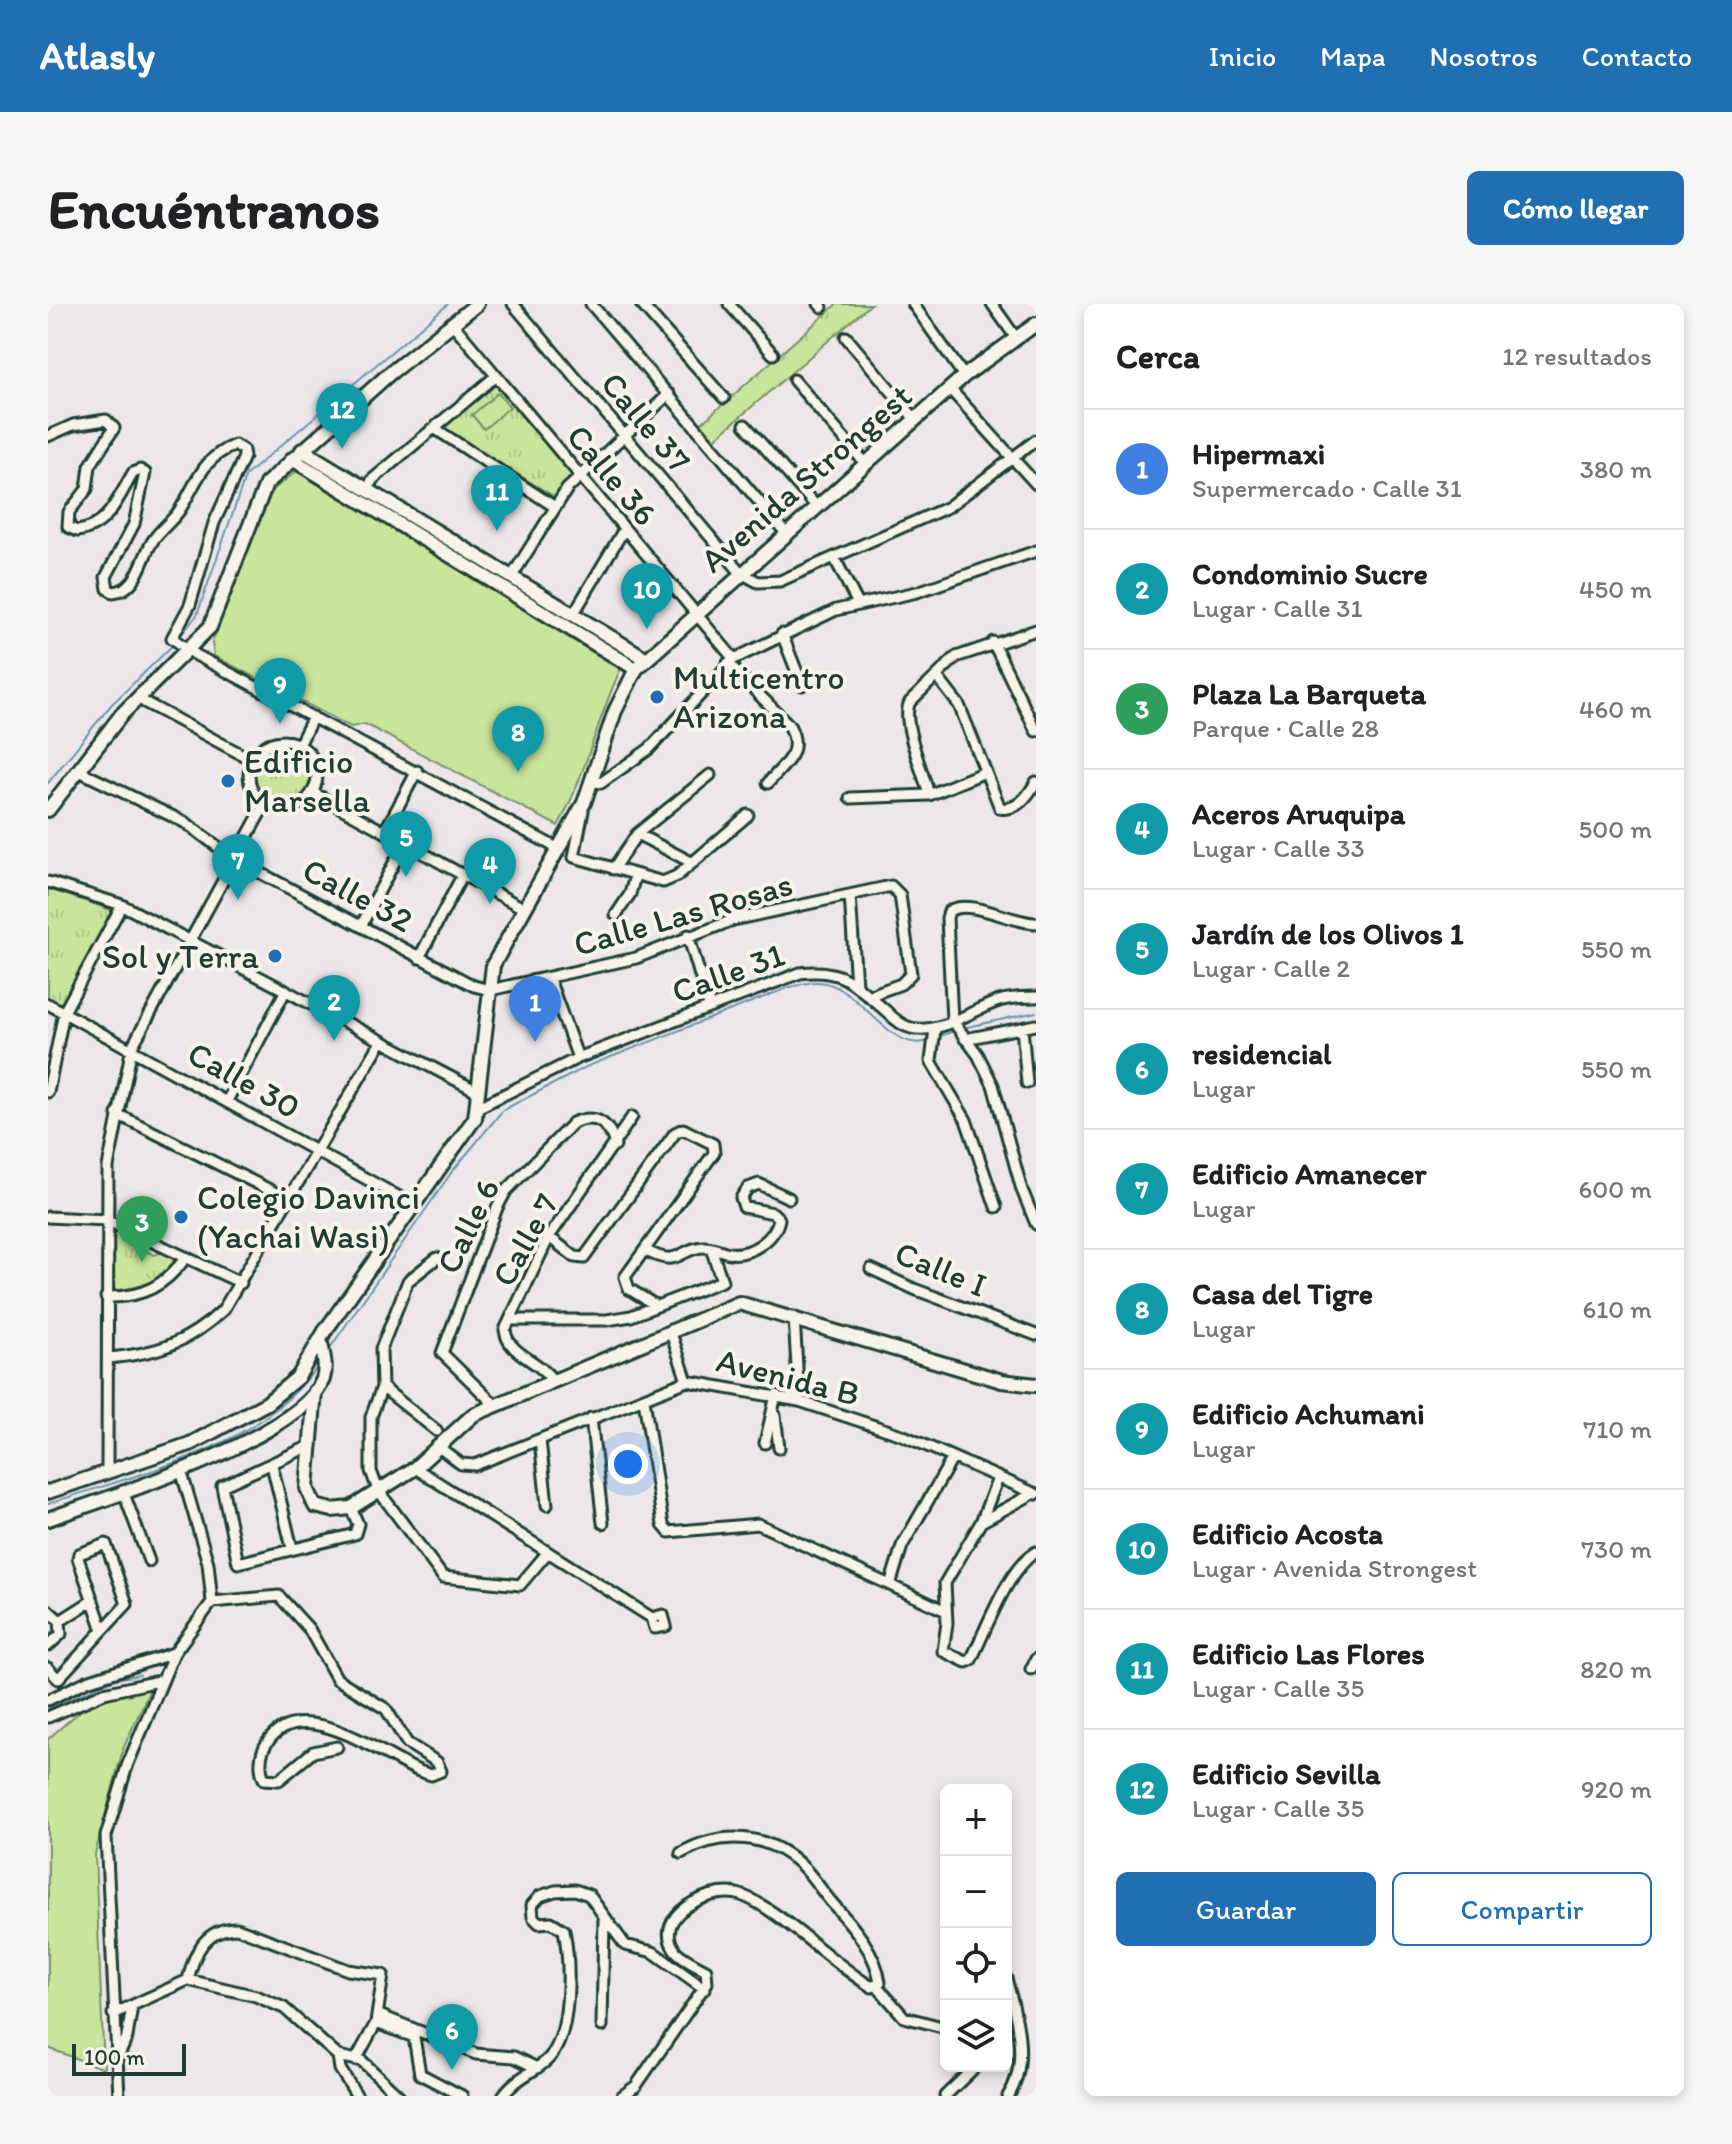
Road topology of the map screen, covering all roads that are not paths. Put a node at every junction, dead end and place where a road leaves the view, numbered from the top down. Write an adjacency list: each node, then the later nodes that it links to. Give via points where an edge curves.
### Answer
1 (477, 304): 8 (street)
2 (513, 304): 22 (street, Calle 37)
3 (591, 304): 17 (street)
4 (641, 304): 18 (street)
5 (729, 304): 12 (street)
6 (913, 304): 14 (street)
7 (992, 304): 11 (street)
8 (452, 323): 13 (street, Calle 36); 25 (street)
9 (1036, 324): 11 (street, Avenida Strongest)
10 (846, 337): 19 (street)
11 (1016, 338): 14 (street, Avenida Strongest)
12 (773, 354)
13 (496, 376): 21 (street); 28 (street, Calle 36)
14 (964, 376): 16 (street, Avenida Strongest)
15 (794, 380): 27 (street)
16 (950, 389): 19 (street, Avenida Strongest); 26 (street)
17 (669, 394): 22 (street); 34 (street)
18 (724, 398)
19 (915, 419): 27 (street, Avenida Strongest)
20 (745, 425): 31 (street)
21 (434, 428): 30 (street, via 372,480); 32 (street)
22 (623, 435): 28 (street); 37 (street, Calle 37)
23 (48, 436): 45 (street, via 106,420 114,428 90,466 87,489 69,512 68,527 77,531 99,522 119,502 133,473 145,473 134,524 106,577 113,592 129,585 153,540 180,510 200,469 223,449 235,445 243,450 190,605 172,638)
24 (1036, 440): 26 (street)
25 (297, 455): 30 (street); 45 (street, via 259,496 210,627)
26 (1011, 458): 29 (street); 36 (street, via 948,507)
27 (865, 463): 31 (street, Avenida Strongest)
28 (578, 477): 32 (street); 33 (street, Calle 36)
29 (1036, 484)
30 (365, 495): 38 (street)
31 (816, 506): 34 (street, Avenida Strongest)
32 (555, 507): 38 (street)
33 (623, 531): 40 (street, Calle 36); 41 (street)
34 (785, 532): 37 (street, Avenida Strongest)
35 (1036, 551): 39 (street, via 917,592)
36 (835, 559): 37 (street, via 772,583); 39 (street)
37 (741, 573): 40 (street, Avenida Strongest)
38 (508, 581): 41 (street)
39 (858, 604): 43 (street)
40 (695, 613): 46 (street, Calle 36); 47 (street, Avenida Strongest)
41 (570, 619): 47 (street)
42 (1036, 630): 44 (street)
43 (782, 634): 46 (street); 49 (street)
44 (993, 642): 48 (street, via 956,657); 52 (street)
45 (186, 649): 50 (street); 51 (street)
46 (731, 661): 59 (street, via 649,749 615,777); 61 (street, Calle 36, via 794,735 791,759)
47 (641, 663): 59 (street, Avenida Strongest, via 615,711)
48 (938, 678): 57 (street, via 959,705); 63 (street, via 906,709)
49 (802, 685)
50 (140, 696): 54 (street); 55 (street)
51 (313, 717): 53 (street); 56 (street)
52 (1036, 731)
53 (299, 745): 54 (street, via 269,744); 62 (street, via 317,771)
54 (252, 760): 66 (street, via 251,788)
55 (79, 771): 67 (street); 73 (street, Calle 32, via 186,823)
56 (417, 771): 69 (street); 72 (street)
57 (985, 772): 60 (street, via 996,803 1006,810 1023,801); 63 (street)
58 (710, 775): 70 (street)
59 (592, 781): 65 (street, Avenida Strongest)
60 (1036, 782)
61 (768, 783)
62 (312, 792): 66 (street, via 286,809); 69 (street)
63 (929, 795): 64 (street)
64 (850, 798)
65 (584, 803): 72 (street, Avenida Strongest); 75 (street, via 574,857)
66 (265, 804): 73 (street)
67 (48, 810)
68 (748, 815): 74 (street)
69 (385, 831): 71 (street)
70 (637, 834): 74 (street); 75 (street)
71 (405, 842): 76 (street); 84 (street)
72 (557, 848): 81 (street, Avenida Strongest)
73 (234, 859): 84 (street, Calle 32); 86 (street)
74 (691, 862): 77 (street, via 663,882)
75 (613, 869): 77 (street)
76 (463, 874): 81 (street); 87 (street)
77 (635, 876): 82 (street)
78 (48, 882): 80 (street)
79 (850, 895): 85 (street, Calle Las Rosas); 89 (street); 92 (street, Calle Las Rosas, via 891,886 902,903 911,974 901,984)
80 (122, 905): 86 (street); 96 (street)
81 (523, 908): 91 (street, Avenida Strongest, via 493,965)
82 (616, 915)
83 (1036, 923): 97 (street, via 1015,922 999,913 949,911)
84 (362, 924): 87 (street, Calle 32)
85 (688, 935): 88 (street, Calle Las Rosas, via 636,958); 95 (street)
86 (191, 938): 90 (street); 103 (street)
87 (419, 958): 91 (street, Calle 32)
88 (549, 979): 91 (street, Calle Las Rosas); 104 (street)
89 (856, 985): 92 (street, Calle 31); 95 (street, Calle 31, via 842,975 812,971)
90 (286, 990): 102 (street); 108 (street)
91 (490, 990): 106 (street, Avenida Strongest)
92 (868, 996): 100 (street, Calle 31, via 908,1028)
93 (1036, 997): 97 (street, via 1002,999)
94 (48, 1004): 96 (street, Calle 30)
95 (709, 1006): 104 (street, Calle 31)
96 (64, 1012): 103 (street, Calle 30); 107 (street)
97 (952, 1023): 100 (street); 101 (street)
98 (1036, 1025): 99 (street)
99 (1022, 1028): 101 (street); 105 (street)
100 (935, 1035): 117 (street, via 931,1061 966,1120)
101 (963, 1037): 120 (street, via 993,1085)
102 (381, 1042): 106 (street); 113 (street)
103 (132, 1047): 108 (street, Calle 30); 110 (street)
104 (578, 1058): 109 (street, Calle 31)
105 (1027, 1083)
106 (477, 1091): 109 (street, Avenida Strongest)
107 (48, 1092)
108 (227, 1101): 113 (street, Calle 30)
109 (477, 1108): 116 (street, Avenida Strongest, via 469,1129)
110 (117, 1114): 115 (street); 119 (street)
111 (632, 1117): 112 (street, Calle 7)
112 (615, 1146): 121 (street, Calle 7); 144 (street, Calle 6, via 605,1123 573,1123 506,1191 497,1208 442,1353)
113 (317, 1150): 115 (street); 116 (street, Calle 30)
114 (789, 1198): 122 (street, via 753,1185 741,1203 777,1215 775,1231 741,1253)
115 (290, 1200): 127 (street)
116 (412, 1204): 134 (street, Avenida Strongest, via 325,1331)
117 (996, 1207)
118 (48, 1217): 119 (street)
119 (106, 1220): 124 (street); 128 (street)
120 (1036, 1224)
121 (549, 1237): 123 (street, via 575,1257 588,1255 683,1129 713,1144 714,1153); 131 (street, Calle 7)
122 (711, 1248): 123 (street, via 669,1259); 129 (street, via 722,1281)
123 (645, 1250): 129 (street, via 624,1281)
124 (186, 1257): 127 (street); 128 (street, via 175,1273 152,1289)
125 (437, 1258): 139 (street, via 408,1281 381,1349)
126 (871, 1269): 133 (street, Calle I)
127 (241, 1283): 135 (street, via 200,1332 141,1356)
128 (106, 1297): 135 (street)
129 (655, 1305): 131 (street, via 607,1320)
130 (794, 1317): 132 (street, via 745,1302); 138 (street, via 1002,1381); 143 (street)
131 (511, 1320): 136 (street, Calle 7, via 507,1340)
132 (670, 1330): 136 (street); 137 (street)
133 (1036, 1335)
134 (323, 1352): 140 (street, via 324,1378); 157 (street, Avenida Strongest, via 267,1403 190,1444)
135 (108, 1358): 157 (street)
136 (552, 1380): 144 (street)
137 (687, 1381): 141 (street, Avenida B); 142 (street, Avenida B)
138 (1036, 1385)
139 (382, 1387): 147 (street); 159 (street, via 371,1417 371,1471)
140 (315, 1391): 150 (street); 156 (street, via 257,1435)
141 (776, 1395): 143 (street, Avenida B); 145 (street)
142 (644, 1399): 146 (street, Avenida B); 172 (street, via 661,1517 672,1533 758,1524)
143 (799, 1401): 153 (street, Avenida B, via 902,1435)
144 (495, 1405): 151 (street, via 460,1424)
145 (774, 1412): 149 (street); 152 (street)
146 (591, 1418): 148 (street, Avenida B); 167 (street)
147 (437, 1431)
148 (540, 1440): 151 (street, Avenida B, via 470,1466); 163 (street)
149 (765, 1443)
150 (312, 1445): 154 (street); 164 (street, via 309,1499 321,1510)
151 (440, 1448): 155 (street)
152 (779, 1448)
153 (952, 1459): 158 (street, Avenida B); 172 (street, via 902,1546)
154 (272, 1465): 168 (street); 168 (street, via 222,1486 238,1563)
155 (415, 1468): 159 (street); 169 (street)
156 (181, 1470): 160 (street); 174 (street, via 208,1563)
157 (107, 1471): 161 (street, Avenida Strongest)
158 (998, 1478): 162 (street, Avenida B); 166 (street)
159 (378, 1490): 164 (street); 169 (street, via 443,1577 514,1587)
160 (123, 1491): 165 (street); 171 (street)
161 (48, 1492)
162 (1035, 1493): 166 (street)
163 (547, 1505)
164 (351, 1508): 168 (street, via 358,1524 355,1534)
165 (50, 1519)
166 (981, 1522): 176 (street, via 949,1572)
167 (603, 1523)
168 (292, 1548)
169 (548, 1552): 177 (street)
170 (1036, 1552): 176 (street, via 1013,1576 971,1660 943,1651)
171 (149, 1561)
172 (890, 1585): 176 (street)
173 (93, 1600): 178 (street); 179 (street); 179 (street, via 78,1556 108,1544 127,1604)
174 (212, 1602): 181 (street); 186 (street, via 279,1596 309,1629 337,1679 386,1709 407,1743 437,1762 441,1771 419,1771 343,1732 290,1724 263,1748 261,1773 264,1779 279,1780 313,1752)
175 (48, 1610): 178 (street)
176 (946, 1611)
177 (652, 1618)
178 (60, 1621): 180 (street, via 61,1634)
179 (103, 1630): 182 (street, via 58,1679)
180 (48, 1646)
181 (174, 1653): 183 (street); 184 (street, via 87,1681)
182 (48, 1668)
183 (163, 1680): 185 (street, via 104,1693); 196 (street, via 127,1766 106,1836)
184 (48, 1700)
185 (48, 1717)
186 (337, 1747)
187 (681, 1853): 189 (street, via 705,1839 736,1837 780,1851 805,1868 849,1922 875,1961)
188 (604, 1919): 193 (street, via 625,1945 653,1952); 198 (street); 203 (street, via 598,1903 575,1890 540,1896 532,1905 533,1917 559,1925 566,1942 567,2023 556,2050)
189 (876, 1973): 191 (street, via 869,1974); 192 (street)
190 (188, 1980): 195 (street); 197 (street, via 197,1949 212,1934 237,1928 348,1970 383,1975); 200 (street, via 284,2008)
191 (866, 1983): 192 (street); 193 (street, via 753,1900 720,1891 689,1903 672,1931 676,1950 708,1973)
192 (877, 1986): 199 (street, via 904,2017)
193 (705, 1989): 210 (street, via 636,2086)
194 (1010, 2000): 212 (street, via 1020,2057 1016,2084)
195 (132, 2006): 196 (street); 201 (street)
196 (113, 2014): 201 (street)
197 (378, 2019): 202 (street); 203 (street, via 476,2054 514,2057); 208 (street, via 414,2037 420,2074)
198 (602, 2026)
199 (940, 2026)
200 (338, 2056): 202 (street); 206 (street)
201 (118, 2058): 205 (street)
202 (357, 2058): 207 (street)
203 (537, 2068): 209 (street)
204 (970, 2072): 211 (street)
205 (119, 2096)
206 (357, 2096)
207 (399, 2096)
208 (462, 2096)
209 (503, 2096)
210 (622, 2096)
211 (945, 2096)
212 (1008, 2096)

